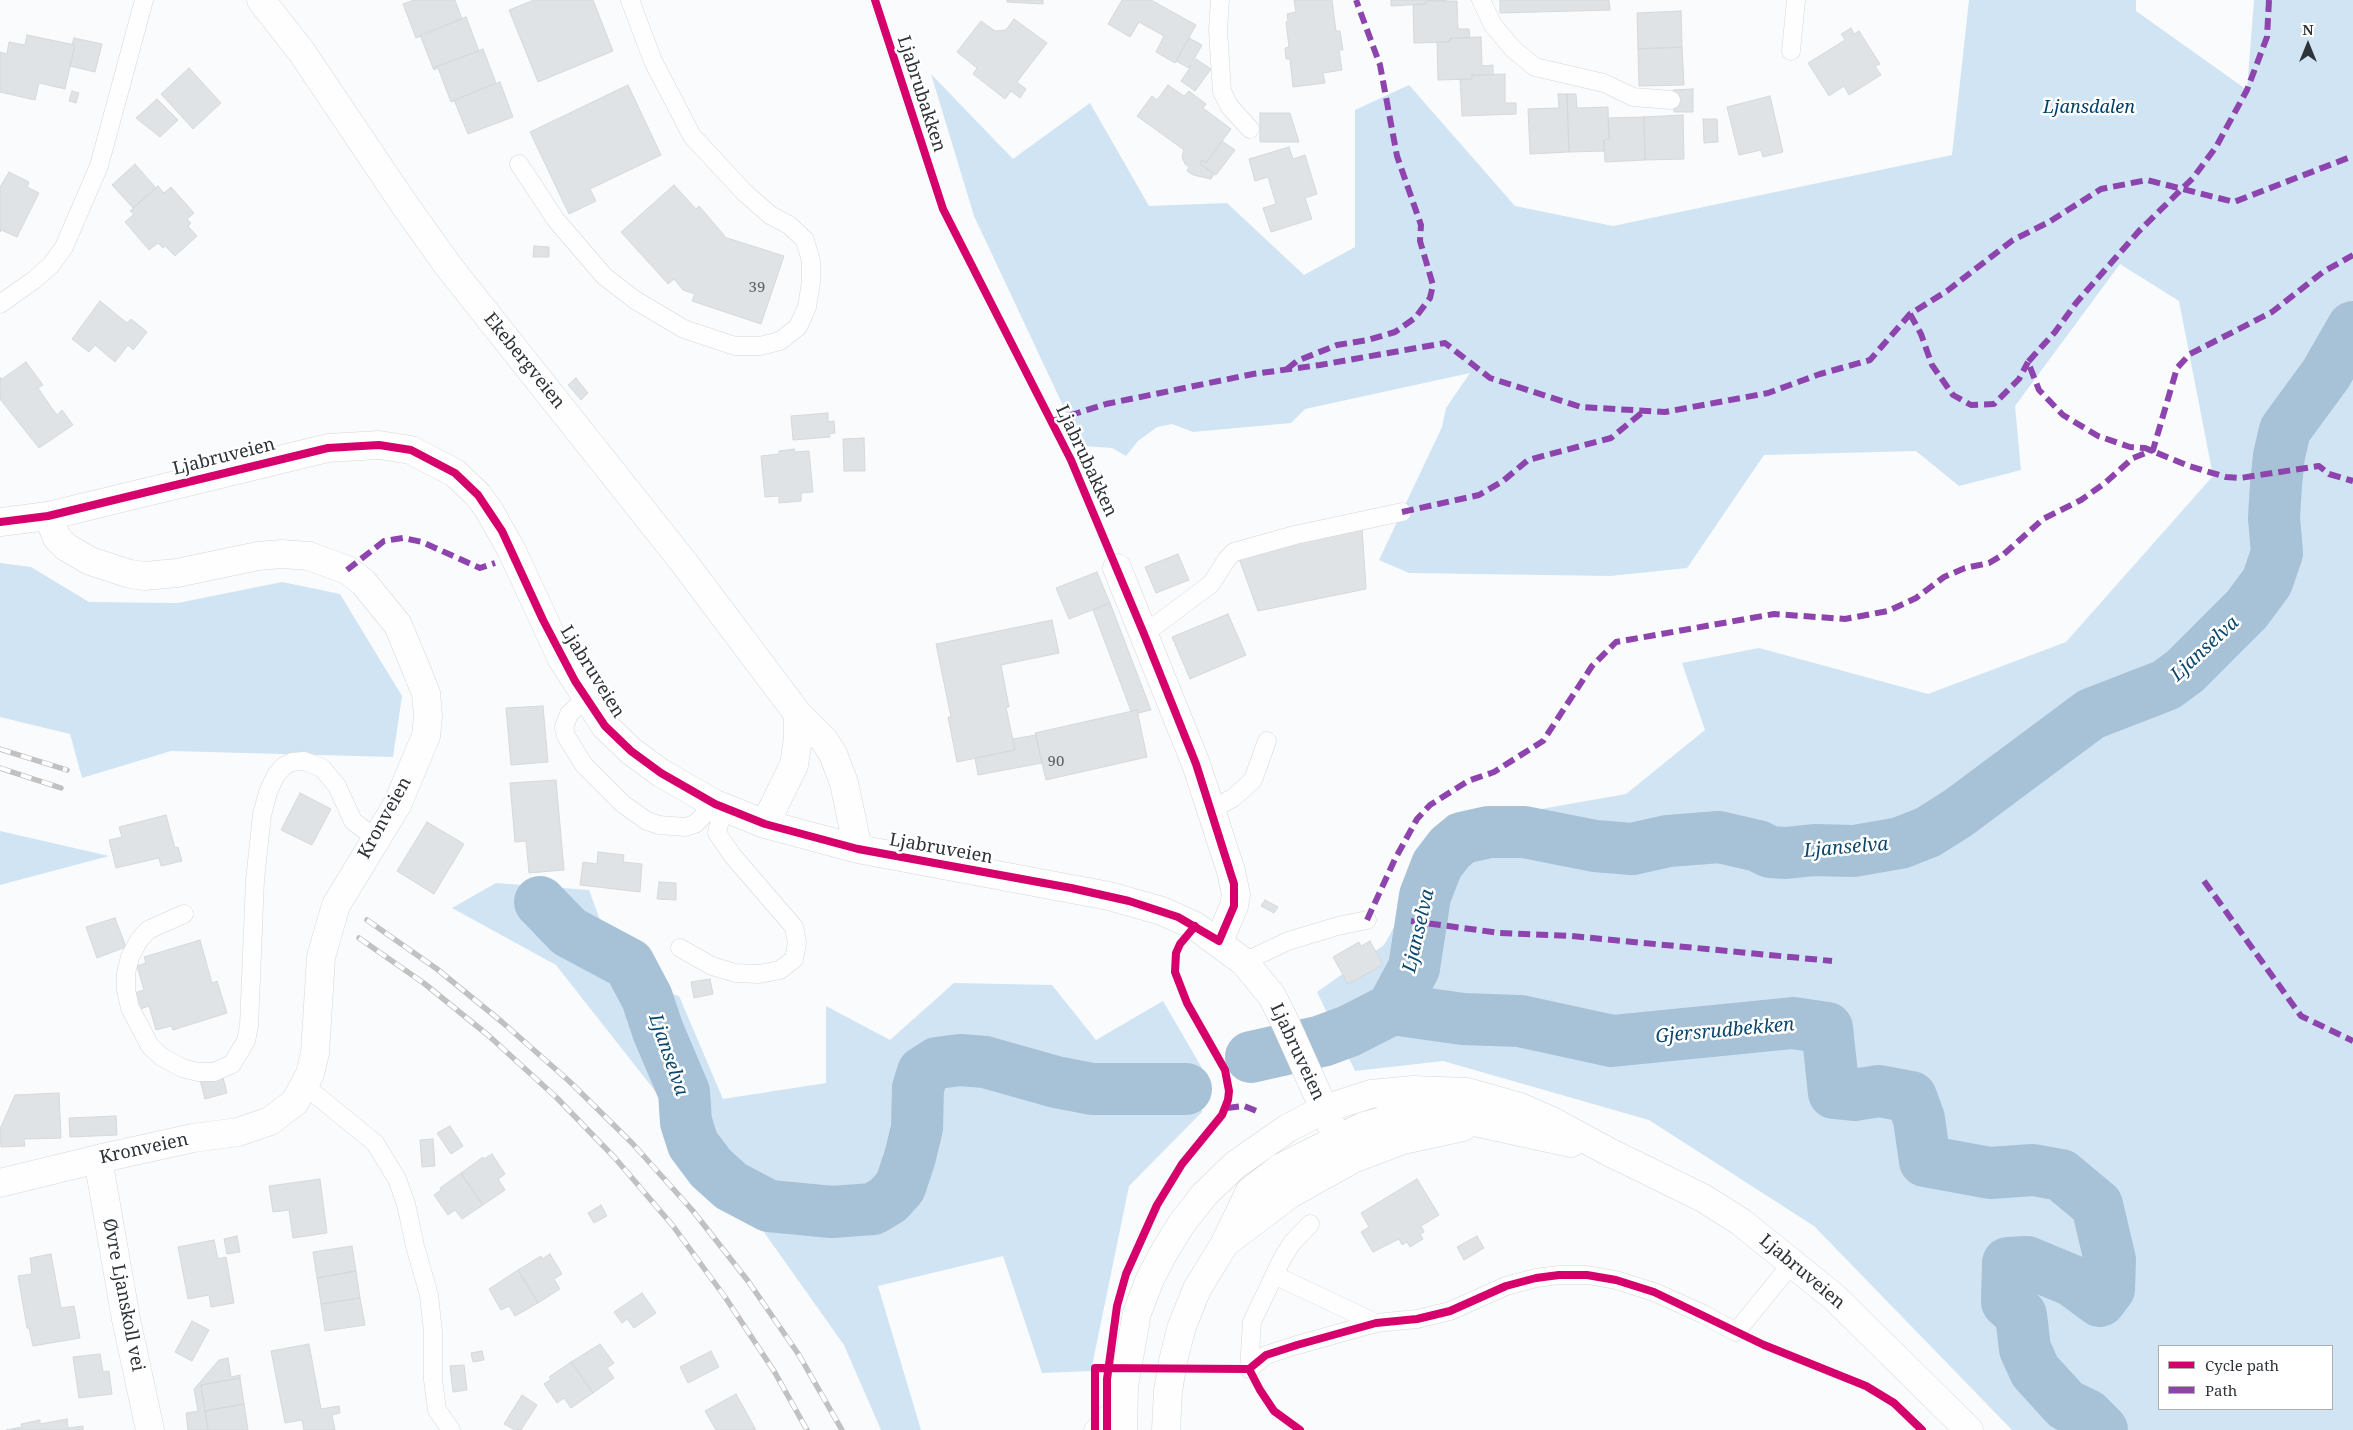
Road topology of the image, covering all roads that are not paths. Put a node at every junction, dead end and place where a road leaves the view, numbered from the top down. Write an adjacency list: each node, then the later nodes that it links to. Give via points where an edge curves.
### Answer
1 (144, 0): 11 (lane, via 98,166 64,247 51,265)
2 (261, 0): 18 (main road, Ekebergveien, via 301,51 408,212 449,267 679,556)
3 (630, 0): 10 (lane, via 653,61 692,136 770,215 790,225 806,240 811,282 807,307 798,327 780,341 760,346 735,346 684,329 635,300 604,276 556,220)
4 (1220, 0): 9 (lane, via 1218,30 1222,92)
5 (1481, 0): 8 (lane, via 1493,25 1535,68 1604,83 1633,97)
6 (1796, 0): 7 (lane)
7 (1791, 51)
8 (1671, 100)
9 (1250, 130)
10 (519, 164)
11 (0, 304)
12 (1402, 512): 16 (lane, via 1295,534 1234,552 1211,584)
13 (48, 516): 14 (main road, Ljabruveien); 17 (main road, Ljabruveien, via 328,448 379,445 411,450 455,473 489,510 512,551 553,642); 23 (main road, Kronveien, via 57,538 66,547 90,561 130,574 177,573 282,554 309,556 329,562 363,582 398,625 426,693 428,716 426,736 397,805)
14 (0, 522)
15 (1117, 568): 16 (main road)
16 (1144, 634): 21 (main road)
17 (586, 698): 20 (main road, Ljabruveien, via 605,726 631,751 661,773); 20 (lane, Ljabruveien, via 568,714 564,726 566,736 584,765 623,804 647,821 685,827 695,824)
18 (798, 714): 22 (main road, via 794,765); 24 (main road, Ekebergveien, via 833,754 844,783)
19 (1267, 741): 21 (lane, via 1253,780 1233,798)
20 (719, 806): 22 (main road, Ljabruveien); 28 (lane, via 717,832 794,927 797,943 794,959 780,970 759,974 735,973 712,966)
21 (1212, 809): 27 (main road, via 1236,895)
22 (765, 824): 24 (main road, Ljabruveien)
23 (376, 839): 25 (lane, via 353,821 337,786 322,768 304,761 292,762 276,775 262,815 256,871 250,1026 246,1041 232,1064 214,1072 182,1068 150,1046 130,1008 126,990 130,957 139,940 148,930); 30 (main road, Kronveien, via 336,905 327,932 322,957 315,1053)
24 (858, 849): 27 (main road, Ljabruveien, via 1129,901 1178,917)
25 (184, 914)
26 (1367, 920): 29 (lane, via 1288,942)
27 (1219, 942): 29 (main road, Ljabruveien)
28 (680, 948)
29 (1244, 962): 31 (main road, Ljabruveien, via 1272,996)
30 (305, 1086): 35 (main road, Kronveien, via 295,1102 270,1121 238,1132 193,1138); 44 (lane, via 375,1143 397,1179 429,1295 436,1410)
31 (1324, 1109): 33 (main road, Ljabruveien); 34 (main road, Ljabruveien, via 1392,1090 1467,1092 1520,1107); 42 (main road, via 1288,1128 1235,1165 1204,1195 1182,1223 1150,1279 1137,1313 1128,1354)
32 (1480, 1123): 33 (main road, Ljabruveien, via 1435,1115 1402,1117 1364,1126); 34 (main road, Ljabruveien); 38 (main road, Ljabruveien, via 1403,1140 1353,1159 1290,1194)
33 (1337, 1138): 38 (main road, via 1280,1168 1250,1191)
34 (1608, 1152): 39 (main road, Ljabruveien, via 1703,1198)
35 (98, 1159): 36 (main road, Kronveien); 43 (main road, Øvre Ljanskoll vei, via 126,1319)
36 (0, 1183)
37 (1310, 1224): 40 (lane, via 1292,1243)
38 (1225, 1243): 46 (main road, via 1197,1289 1182,1326 1168,1392)
39 (1793, 1262): 41 (lane, via 1736,1332 1654,1292 1587,1275 1536,1278 1506,1286 1450,1311 1417,1319); 47 (main road, Ljabruveien, via 1878,1338)
40 (1274, 1275): 41 (lane); 41 (lane, via 1252,1322 1249,1369 1266,1355)
41 (1376, 1322)
42 (1123, 1420): 45 (lane, via 1107,1414)
43 (150, 1430)
44 (451, 1430)
45 (1093, 1430)
46 (1166, 1430)
47 (1969, 1430)

